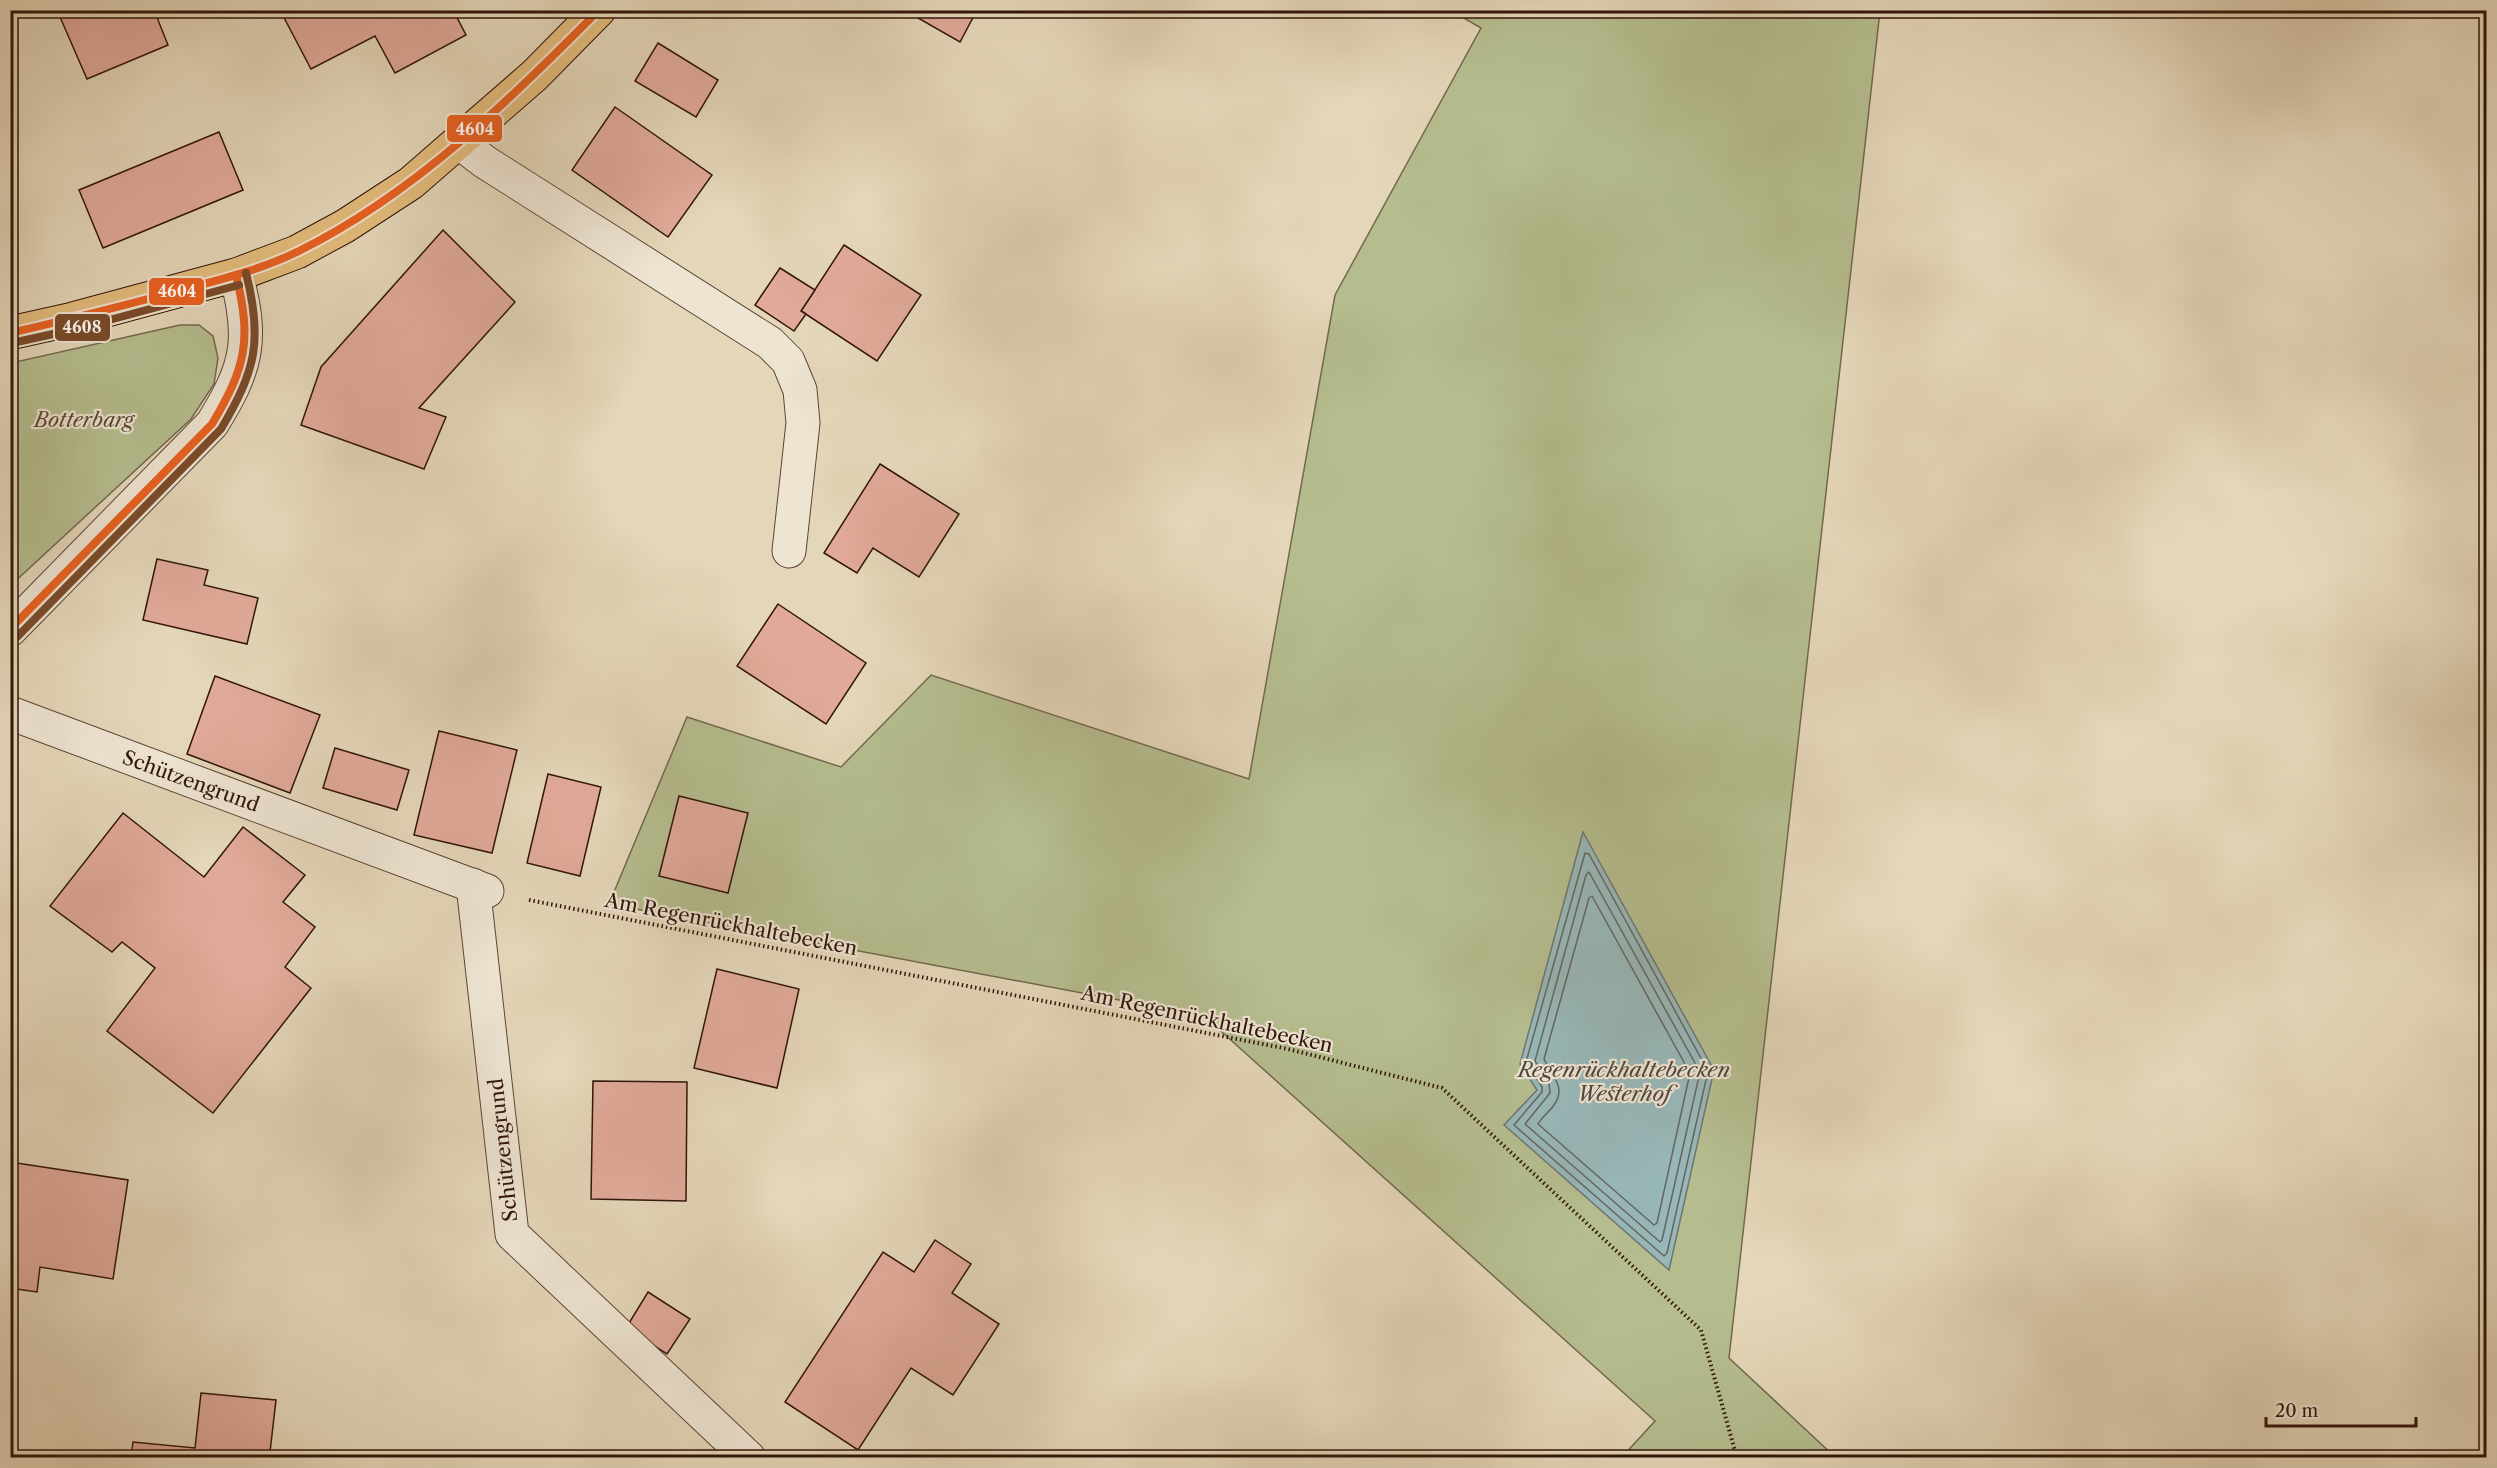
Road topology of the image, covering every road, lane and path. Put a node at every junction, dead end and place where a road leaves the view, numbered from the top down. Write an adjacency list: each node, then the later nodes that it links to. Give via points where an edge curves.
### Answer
1 (599, 10): 2 (main road)
2 (460, 143): 3 (main road, via 411,183 345,225 297,252); 5 (street, via 770,342 788,361 800,390 803,423)
3 (236, 275): 4 (main road); 6 (street, via 245,308 243,364 212,424)
4 (10, 333)
5 (789, 551)
6 (10, 630)
7 (10, 713): 8 (street, Schützengrund)
8 (480, 888): 9 (street, Schützengrund, via 512,1234); 10 (path, Am Regenrückhaltebecken, via 1288,1049 1442,1088 1701,1330)
9 (749, 1458)
10 (1737, 1458)

